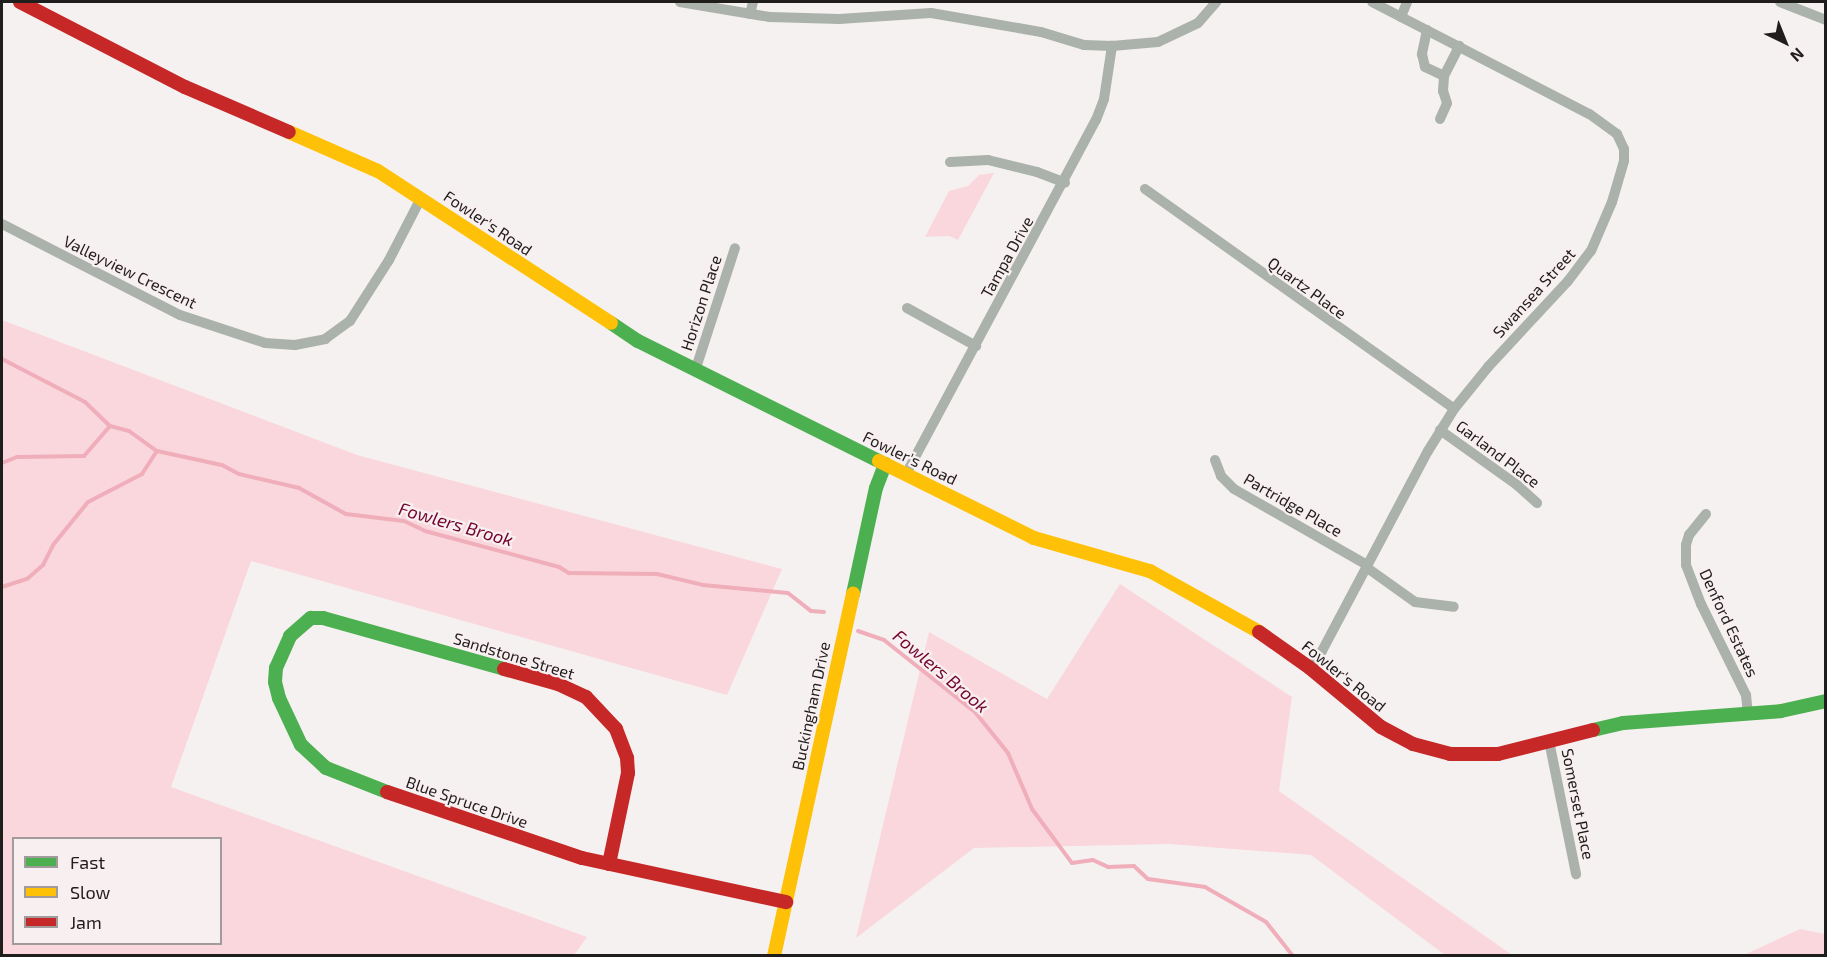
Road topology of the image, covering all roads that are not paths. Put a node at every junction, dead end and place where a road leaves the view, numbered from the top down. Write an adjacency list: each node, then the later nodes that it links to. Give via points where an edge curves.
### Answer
1 (20, 2): 19 (street, Fowler's Road, via 185,87 378,171)
2 (680, 2): 8 (street)
3 (753, 2): 8 (street)
4 (1216, 2): 12 (street, via 1198,24 1158,42)
5 (1372, 2): 9 (street, Swansea Street)
6 (1407, 2): 9 (street)
7 (1780, 2): 10 (street)
8 (750, 14): 12 (street, via 839,19 931,13 1041,32 1084,45)
9 (1401, 17): 11 (street, Swansea Street)
10 (1826, 20)
11 (1427, 30): 13 (street, Swansea Street); 14 (street, via 1422,54 1425,67)
12 (1112, 46): 17 (street, Tampa Drive, via 1102,106)
13 (1459, 46): 14 (street); 25 (street, Swansea Street, via 1603,122 1620,139 1624,155 1612,202 1584,261)
14 (1444, 76): 15 (street, via 1447,103)
15 (1440, 119)
16 (950, 162): 17 (street, via 988,160)
17 (1065, 183): 23 (street, Tampa Drive)
18 (1145, 189): 25 (street, Quartz Place)
19 (421, 198): 20 (street, Valleyview Crescent, via 389,260 350,321 325,339 295,345 265,343 187,318); 24 (street, Fowler's Road, via 638,341)
20 (2, 224)
21 (735, 248): 24 (street, Horizon Place)
22 (908, 308): 23 (street)
23 (976, 346): 29 (street, Tampa Drive)
24 (696, 368): 28 (street, Fowler's Road)
25 (1454, 409): 26 (street, Swansea Street)
26 (1440, 430): 30 (street, Garland Place); 32 (street, Swansea Street)
27 (1215, 460): 32 (street, Partridge Place, via 1221,476 1234,489)
28 (885, 464): 29 (street, Fowler's Road); 41 (street, Buckingham Drive, via 876,488)
29 (906, 474): 35 (street, Fowler's Road, via 1034,538 1150,571 1257,630)
30 (1537, 503)
31 (1706, 514): 37 (street, Denford Estates, via 1689,535 1686,566 1746,695)
32 (1366, 566): 33 (street, Partridge Place, via 1415,602); 35 (street, Swansea Street)
33 (1454, 607)
34 (323, 618): 39 (street, Sandstone Street, via 558,684 597,706 616,729 627,758 628,773); 39 (street, Blue Spruce Drive, via 311,618 290,636 276,668 275,682 301,745 313,758 341,776 553,849)
35 (1310, 668): 38 (street, Fowler's Road, via 1381,727 1423,748 1483,755 1513,752)
36 (1826, 700): 37 (street, Fowler's Road, via 1789,710)
37 (1748, 713): 38 (street, Fowler's Road, via 1635,721)
38 (1549, 741): 40 (street, Somerset Place)
39 (609, 864): 41 (street, Blue Spruce Drive)
40 (1576, 874)
41 (786, 902): 42 (street, Buckingham Drive)
42 (774, 956)

